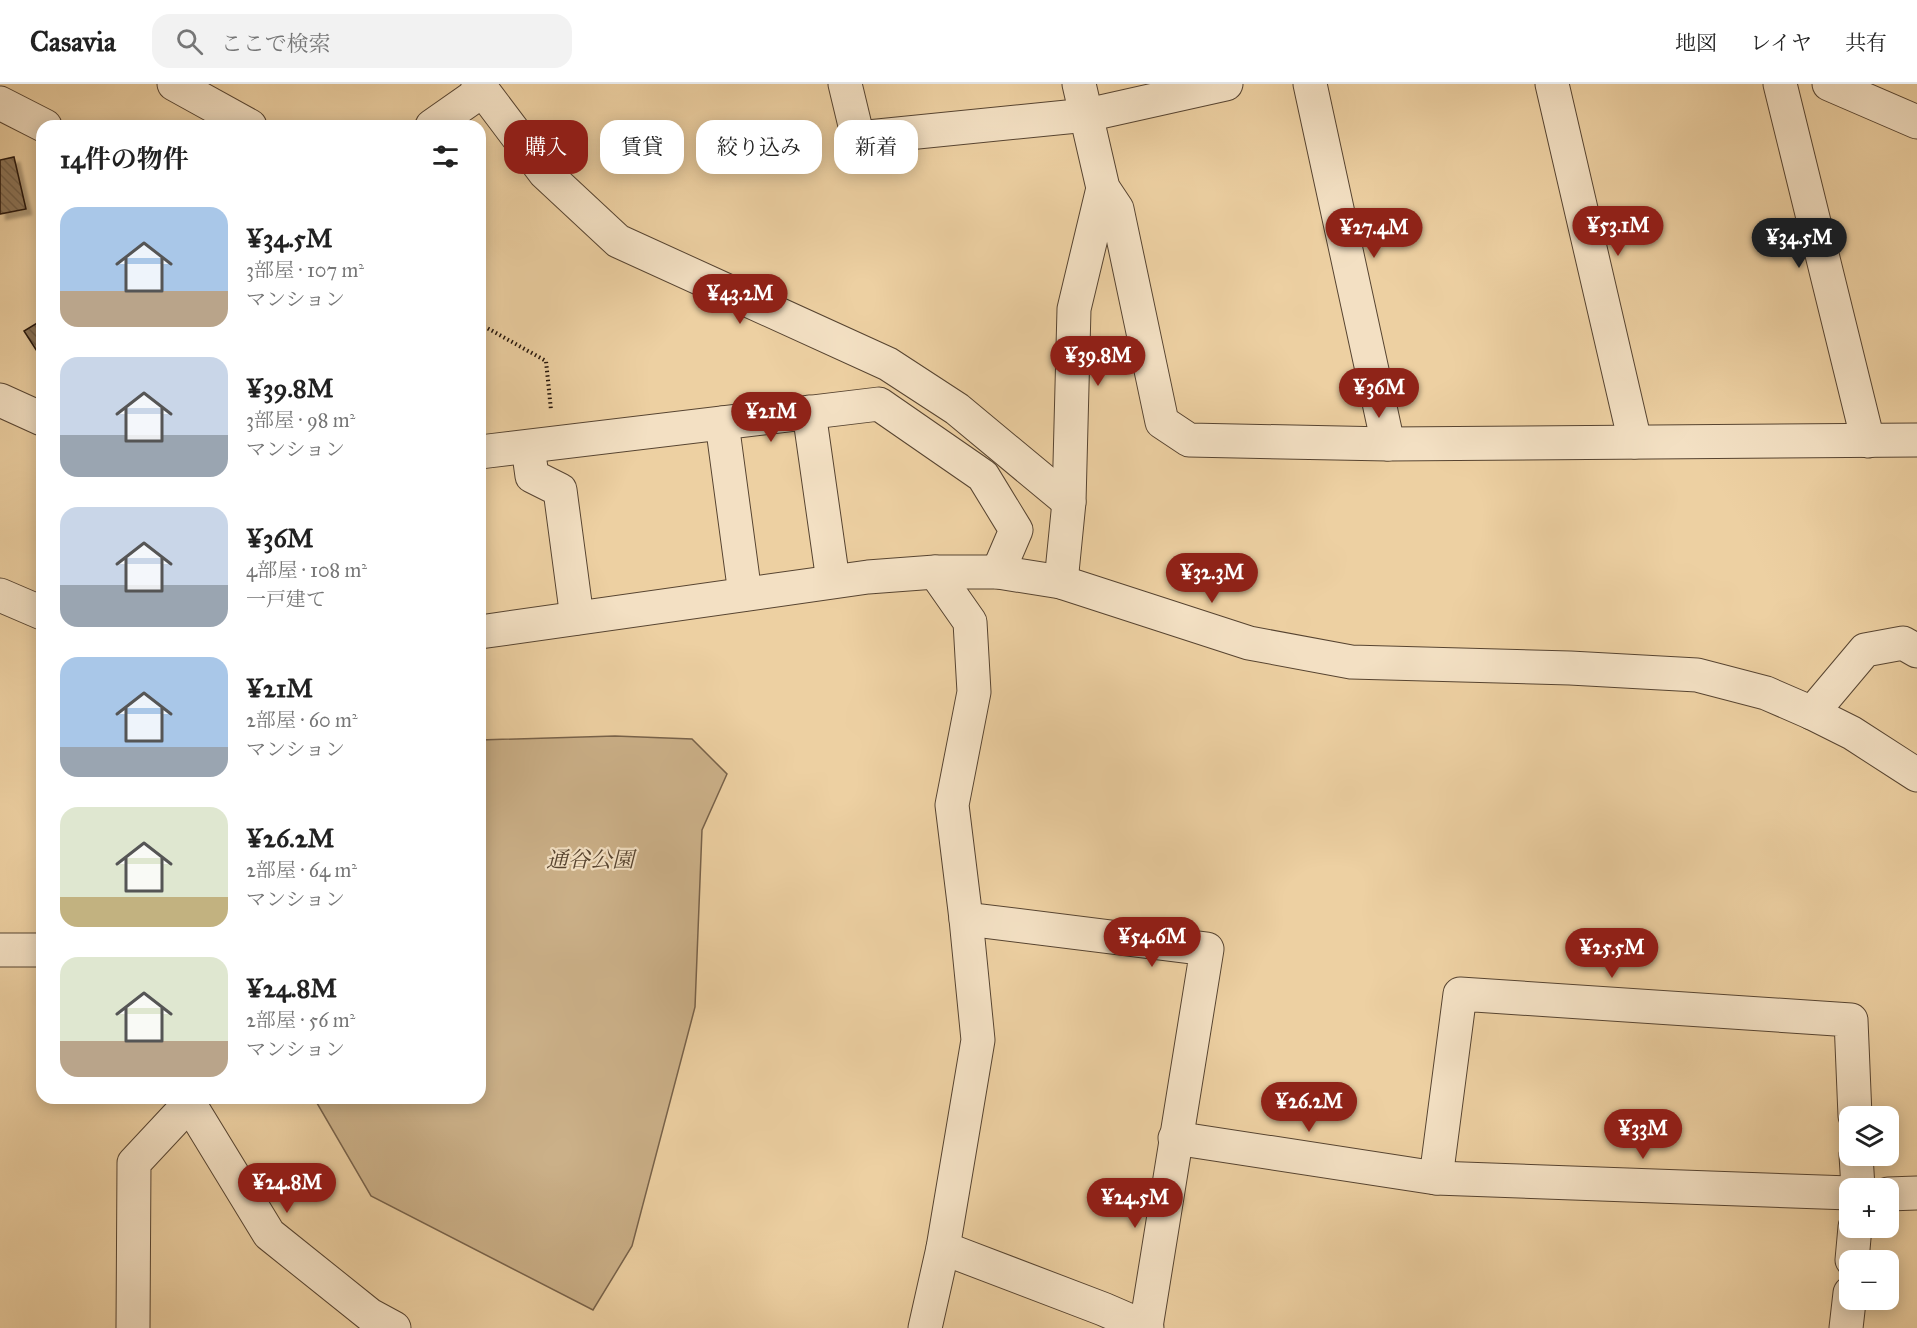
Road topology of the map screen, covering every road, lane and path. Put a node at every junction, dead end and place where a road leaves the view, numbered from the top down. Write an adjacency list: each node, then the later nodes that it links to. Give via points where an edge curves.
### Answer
1 (174, 84): 11 (street)
2 (845, 84): 9 (street, via 858,138)
3 (1226, 84): 9 (street)
4 (1310, 84): 24 (street)
5 (1552, 84): 23 (street)
6 (1780, 84): 22 (street)
7 (1829, 84): 14 (street)
8 (480, 88): 12 (street); 27 (street, via 545,173 618,241 888,364 957,409)
9 (1083, 100): 15 (street)
10 (0, 103): 13 (street)
11 (239, 120)
12 (440, 120)
13 (36, 121)
14 (1917, 122)
15 (1103, 188): 24 (street, via 1117,209 1162,422 1189,440); 27 (street, via 1074,309)
16 (486, 327): 25 (path, via 546,361)
17 (0, 400): 19 (street)
18 (809, 412): 20 (street); 29 (street, via 879,404 983,476 1016,530); 30 (street)
19 (36, 416)
20 (722, 423): 25 (street); 32 (street)
21 (1917, 440): 22 (street)
22 (1868, 441): 23 (street)
23 (1635, 442): 24 (street)
24 (1388, 444)
25 (541, 445): 26 (street); 35 (street, via 532,476 560,490)
26 (486, 451)
27 (1069, 502): 31 (street)
28 (935, 572): 29 (street); 30 (street); 40 (street, via 970,622 974,692 952,805)
29 (998, 572): 31 (street)
30 (833, 581): 32 (street)
31 (1062, 582): 38 (street, via 1249,643 1351,662 1697,675 1766,693)
32 (745, 594): 35 (street)
33 (0, 595): 34 (street)
34 (36, 610)
35 (577, 618): 36 (street)
36 (486, 631)
37 (1917, 651): 38 (street, via 1903,643 1865,650)
38 (1812, 713): 39 (street, via 1852,733)
39 (1917, 775)
40 (966, 919): 46 (street, via 1207,949); 51 (street, via 978,1040)
41 (0, 950): 42 (street)
42 (36, 950)
43 (185, 1104): 55 (street, via 134,1163)
44 (190, 1104): 56 (street, via 269,1234 370,1316)
45 (1855, 1106): 47 (street, via 1851,1020 1460,994)
46 (1175, 1138): 47 (street); 54 (street)
47 (1436, 1178): 49 (street)
48 (1917, 1193): 50 (street)
49 (1839, 1194)
50 (1899, 1194)
51 (943, 1248): 53 (street); 57 (street)
52 (1848, 1310): 58 (street)
53 (1102, 1318): 54 (street)
54 (1147, 1327)
55 (132, 1328)
56 (394, 1328)
57 (925, 1328)
58 (1846, 1328)

